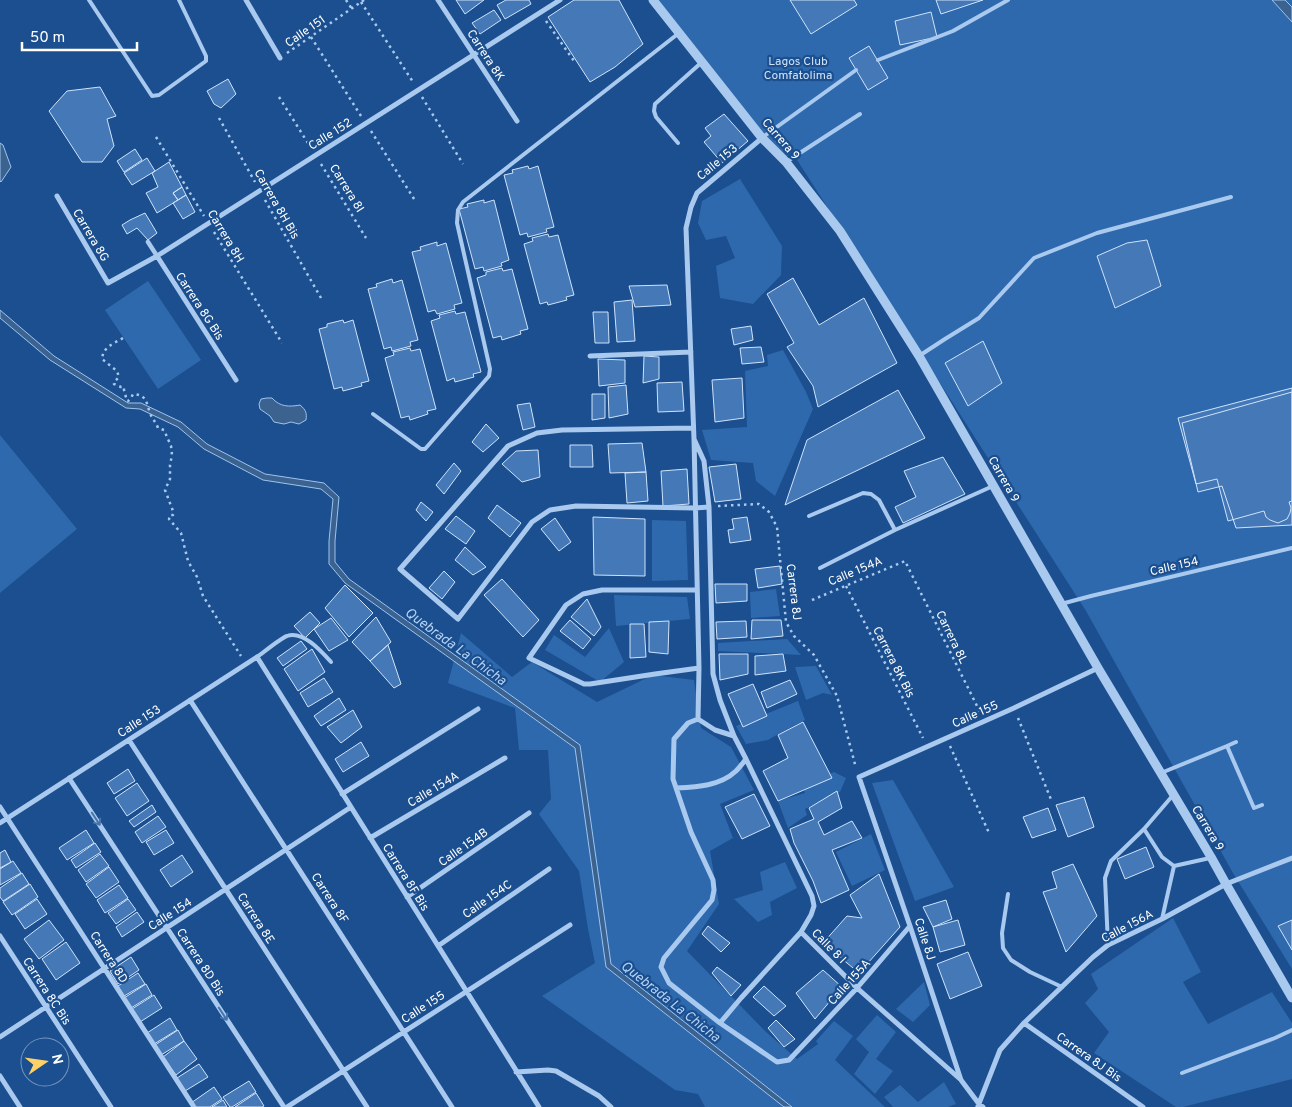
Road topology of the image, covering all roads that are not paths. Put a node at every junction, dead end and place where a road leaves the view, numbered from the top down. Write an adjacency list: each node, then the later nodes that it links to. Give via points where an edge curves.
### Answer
1 (89, 0): 2 (lane, via 152,96 159,95 206,61)
2 (179, 0)
3 (246, 0): 10 (street)
4 (438, 0): 9 (street, Carrera 8K)
5 (560, 0): 9 (street, Calle 152)
6 (652, 0): 8 (street, Carrera 9)
7 (1008, 0): 11 (lane, via 953,31)
8 (679, 33): 12 (street, Carrera 9); 28 (lane, via 463,202 458,210 457,223 490,376 425,449)
9 (474, 55): 15 (street, Carrera 8K); 22 (street, Calle 152)
10 (280, 58)
11 (878, 60)
12 (702, 62): 16 (street, Carrera 9); 17 (lane, via 655,104 656,117)
13 (856, 70): 16 (lane, Calle 153)
14 (860, 114): 18 (lane)
15 (516, 121)
16 (762, 138): 18 (street, Carrera 9); 24 (street, Calle 153, via 696,193 691,207 686,228)
17 (678, 143)
18 (786, 162): 26 (street, Carrera 9, via 840,231)
19 (57, 196): 23 (street, Carrera 8G)
20 (1232, 197): 26 (lane, via 1097,232 1034,258 979,318)
21 (148, 242): 22 (street, Carrera 8G Bis)
22 (157, 256): 23 (street, Calle 152); 27 (street, Carrera 8G Bis)
23 (108, 283)
24 (692, 352): 25 (street); 29 (street, Calle 153)
25 (590, 356)
26 (919, 356): 31 (street, Carrera 9)
27 (236, 380)
28 (373, 414)
29 (693, 428): 30 (street, Calle 153); 33 (street, via 562,430 537,433 508,446 400,569 458,619 532,522 550,510 576,506)
30 (694, 439): 32 (street, Calle 8 I, via 704,461); 33 (street)
31 (993, 486): 35 (lane); 39 (street, Carrera 9)
32 (709, 506): 33 (street); 47 (street, Calle 8 I, via 713,674)
33 (695, 508): 38 (street)
34 (809, 516): 35 (lane, via 863,493 871,494 879,500)
35 (895, 530): 37 (lane)
36 (1292, 548): 39 (lane, Calle 154)
37 (820, 568)
38 (697, 590): 42 (street); 42 (street, via 602,590 583,594 566,605 529,658 584,684)
39 (1061, 604): 43 (street, Carrera 9)
40 (257, 657): 41 (lane, Calle 153, via 288,636 295,636 307,639); 44 (street, Calle 153); 57 (street, Carrera 8F Bis)
41 (331, 662)
42 (699, 668): 46 (street)
43 (1098, 668): 53 (street, Carrera 9); 54 (street, Calle 155)
44 (190, 700): 48 (street, Calle 153); 67 (street, Carrera 8F)
45 (478, 709): 57 (street)
46 (698, 719): 47 (street, via 715,730); 56 (street, via 688,723 674,739 673,779)
47 (734, 736): 52 (street, Calle 8 I)
48 (129, 740): 55 (street, Calle 153); 73 (street, Carrera 8E)
49 (1236, 742): 50 (lane)
50 (1228, 746): 53 (lane); 59 (lane, via 1254,808)
51 (505, 758): 66 (street, Calle 154A)
52 (746, 759): 56 (street, via 718,782); 80 (street, Calle 8 I, via 812,896 814,906)
53 (1161, 773): 58 (street, Carrera 9)
54 (859, 777): 78 (street, Calle 8J)
55 (70, 778): 63 (street, Calle 153); 79 (street, Carrera 8D Bis, one-way to 79)
56 (676, 788): 90 (street, Calle 155A, via 714,890 712,900 664,958 661,967 669,984)
57 (342, 794): 61 (street, Carrera 8F Bis)
58 (1174, 794): 65 (lane); 68 (street, Carrera 9)
59 (1262, 804)
60 (0, 807): 63 (street, Carrera 8D)
61 (351, 807): 66 (street, Carrera 8F Bis); 67 (street, Calle 154)
62 (529, 813): 75 (street, Calle 154B)
63 (7, 819): 64 (street, Calle 153); 84 (street, Carrera 8D)
64 (0, 823)
65 (1144, 829): 70 (lane, via 1162,856); 82 (lane, via 1111,861 1105,878)
66 (370, 838): 75 (street, Carrera 8F Bis)
67 (286, 849): 73 (street, Calle 154); 93 (street, Carrera 8F)
68 (1212, 857): 70 (lane); 72 (street, Carrera 9)
69 (1292, 858): 72 (street, Calle 156A)
70 (1174, 866): 76 (lane)
71 (549, 869): 83 (street, Calle 154C)
72 (1226, 884): 76 (street, Calle 156A); 88 (street, Carrera 9)
73 (226, 889): 79 (street, Calle 154); 95 (street, Carrera 8E)
74 (1008, 894): 85 (lane, via 1003,948 1011,960)
75 (407, 897): 83 (street, Carrera 8F Bis)
76 (1162, 918): 82 (street, Calle 156A)
77 (570, 925): 87 (street, Calle 155)
78 (910, 926): 86 (street, Calle 155A); 99 (street, Calle 8J)
79 (167, 928): 84 (street, Calle 154); 105 (street, Carrera 8D Bis, one-way to 105)
80 (801, 932): 86 (street, Calle 8 I); 90 (street)
81 (0, 936): 89 (street, Carrera 8C Bis)
82 (1108, 945): 85 (street, Calle 156A)
83 (438, 946): 87 (street, Carrera 8F Bis)
84 (104, 969): 89 (street, Calle 154); 104 (street, Carrera 8D)
85 (1062, 987): 91 (street, Calle 156A)
86 (857, 988): 90 (street, Calle 155A, via 789,1060 777,1062); 99 (street, Calle 8 I)
87 (466, 991): 93 (street, Calle 155); 96 (street, Carrera 8F Bis)
88 (1292, 998)
89 (46, 1007): 94 (street, Calle 154); 103 (street, Carrera 8C Bis)
90 (720, 1023)
91 (1024, 1023): 100 (street, Carrera 8J Bis); 101 (street, Calle 156A, via 1000,1050)
92 (1292, 1030): 97 (lane)
93 (404, 1031): 95 (street, Calle 155); 107 (street, Carrera 8F)
94 (0, 1037)
95 (344, 1070): 105 (street, Calle 155); 106 (street, Carrera 8E)
96 (516, 1072): 108 (street, Carrera 8F Bis); 109 (street, via 556,1071 599,1096)
97 (1182, 1073)
98 (0, 1076): 102 (street)
99 (961, 1080): 101 (street, Calle 8J)
100 (1136, 1105): 110 (street, Carrera 8J Bis)
101 (980, 1106)
102 (20, 1107)
103 (111, 1107)
104 (194, 1107)
105 (285, 1107)
106 (367, 1107)
107 (452, 1107)
108 (538, 1107)
109 (611, 1107)
110 (1143, 1107)

